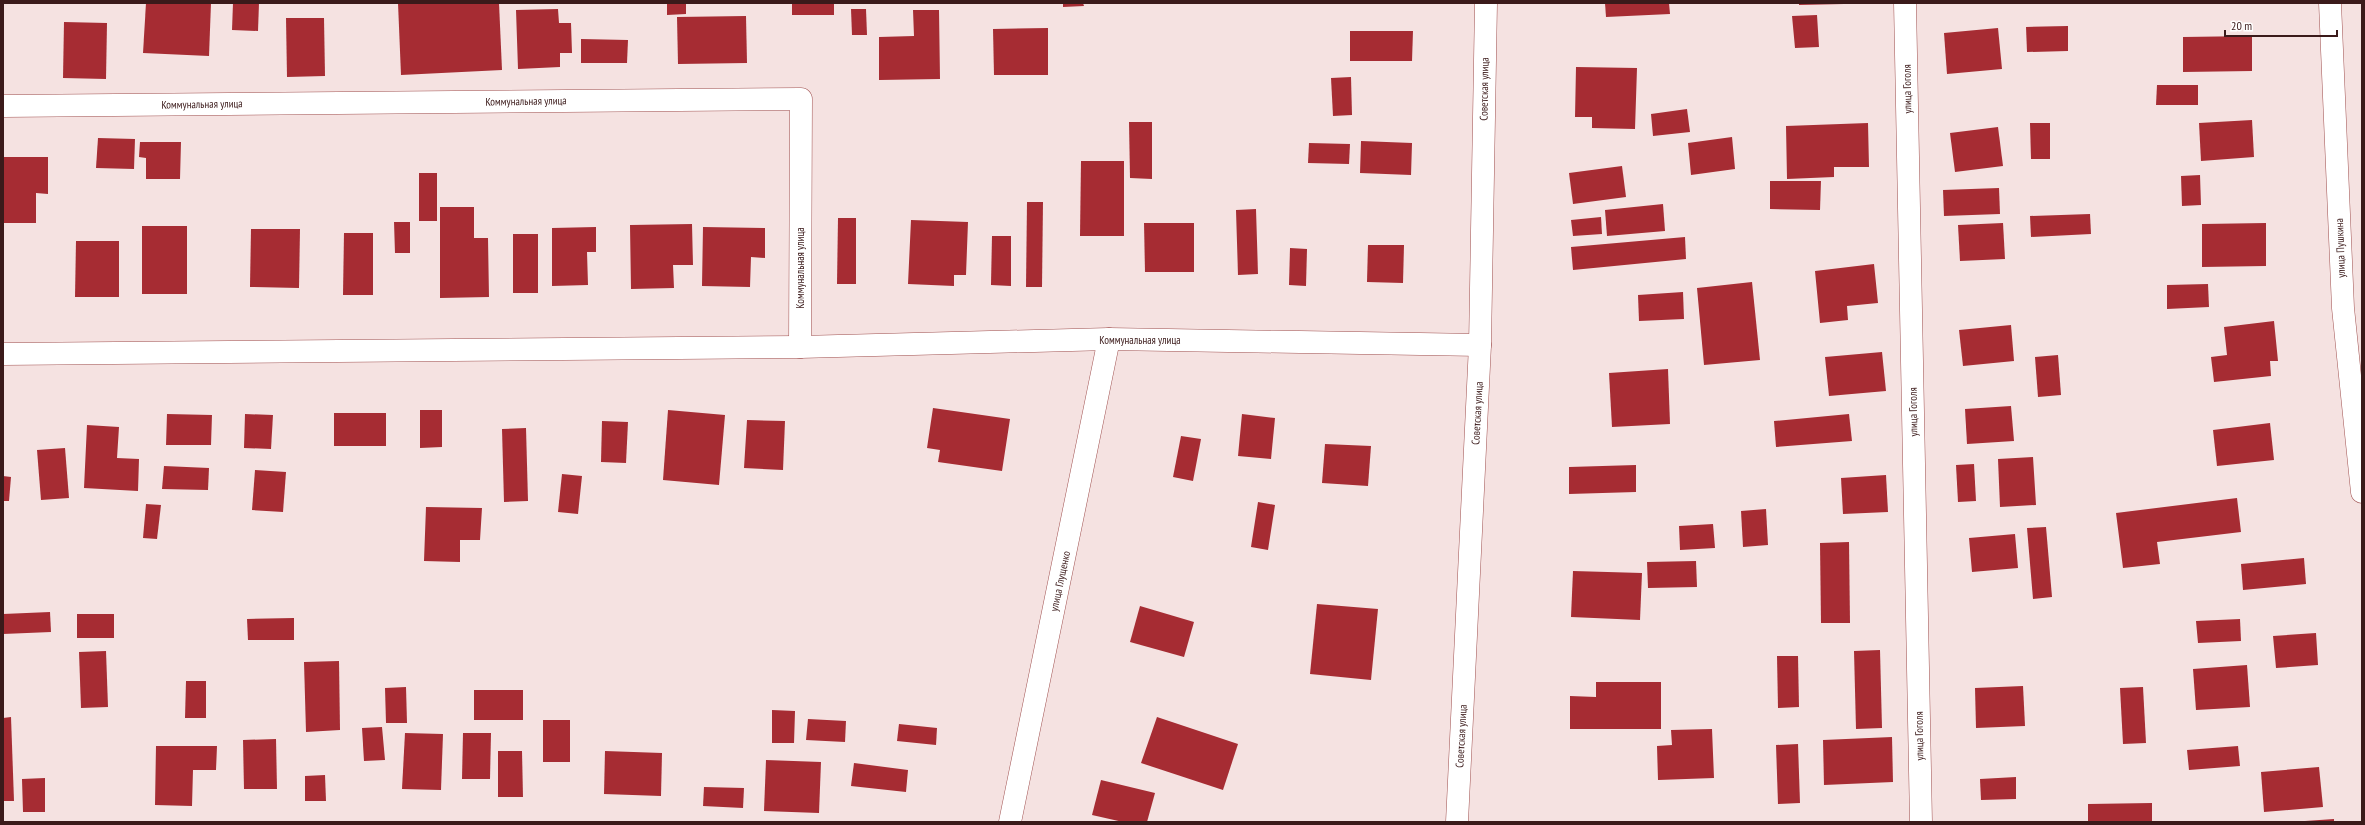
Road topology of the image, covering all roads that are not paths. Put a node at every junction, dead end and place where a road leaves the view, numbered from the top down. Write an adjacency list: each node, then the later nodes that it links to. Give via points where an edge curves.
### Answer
1 (1486, 3): 6 (street, Советская улица)
2 (1905, 3): 12 (street, улица Гоголя)
3 (2330, 3): 9 (street, улица Пушкина, via 2342,308)
4 (3, 106): 7 (street, Коммунальная улица, via 801,99)
5 (1109, 339): 6 (street, Коммунальная улица); 7 (street, Коммунальная улица); 10 (street, улица Глущенко)
6 (1480, 345): 11 (street, Советская улица)
7 (800, 347): 8 (street, Коммунальная улица)
8 (3, 354)
9 (2362, 492)
10 (1010, 822)
11 (1457, 822)
12 (1921, 822)

